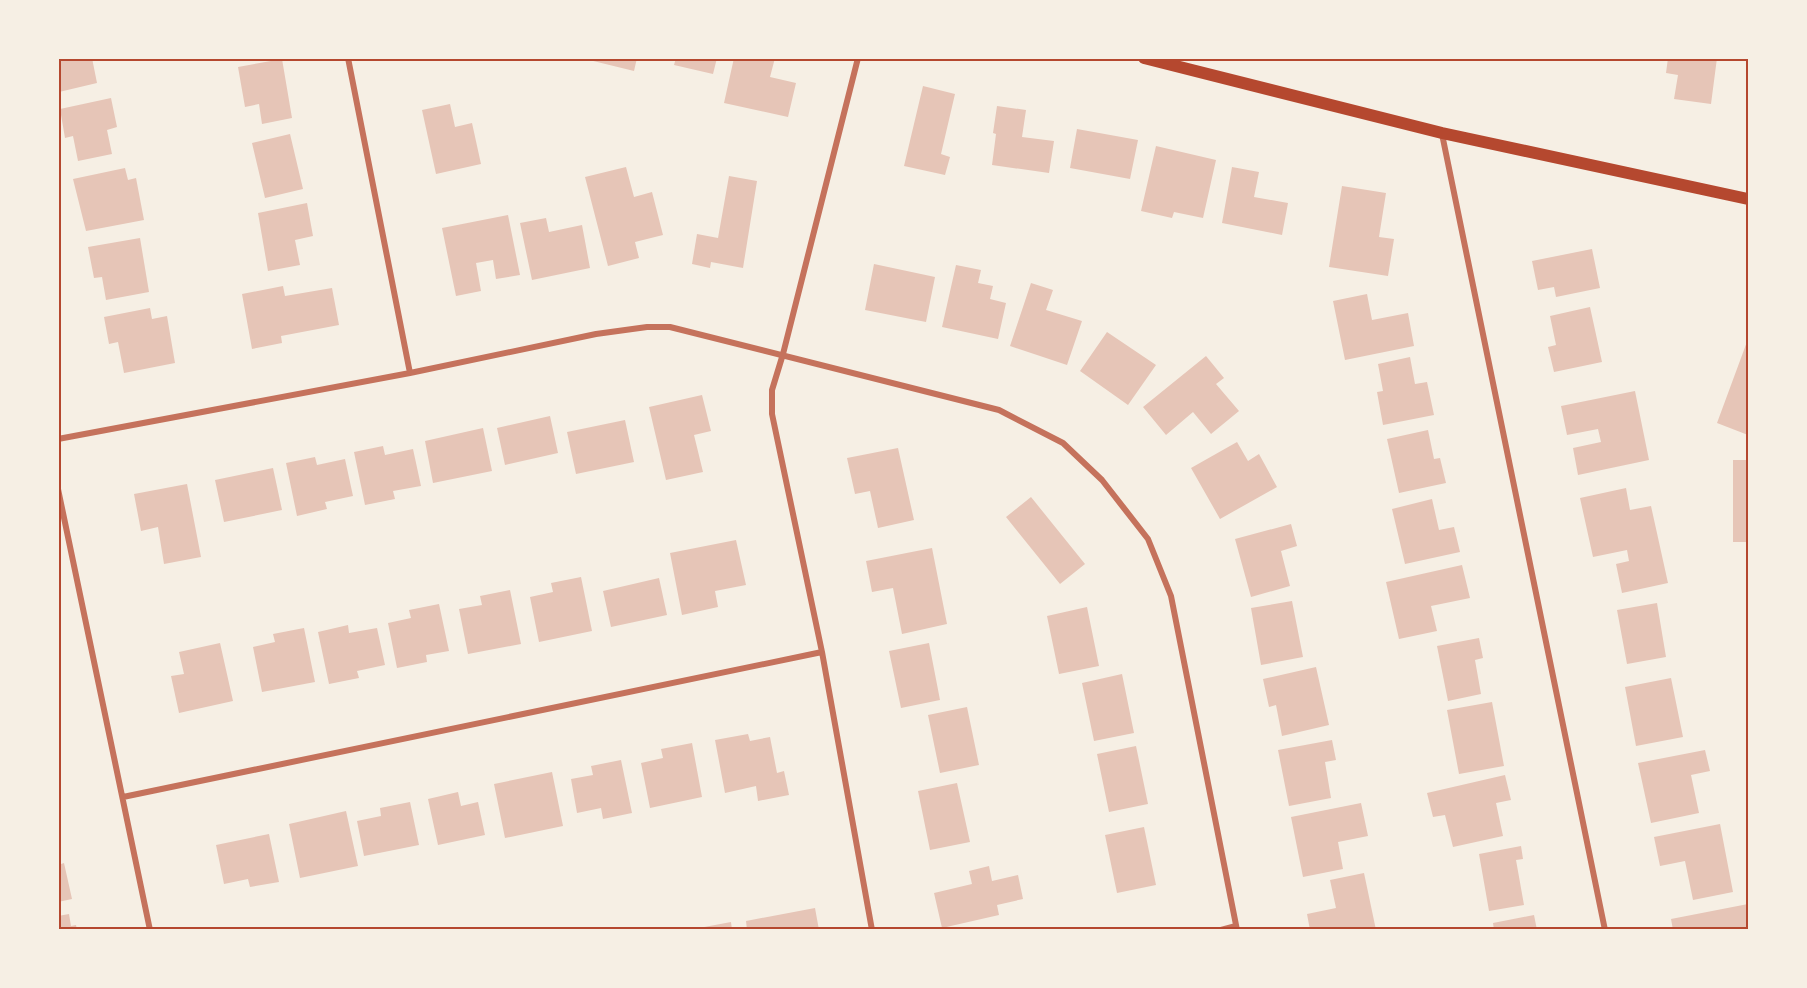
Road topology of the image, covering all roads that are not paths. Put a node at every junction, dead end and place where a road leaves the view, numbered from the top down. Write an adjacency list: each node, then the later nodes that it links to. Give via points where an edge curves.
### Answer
1 (348, 58): 7 (street)
2 (858, 58): 6 (street)
3 (1144, 58): 4 (main road)
4 (1442, 133): 5 (main road); 16 (street)
5 (1749, 198)
6 (783, 354): 7 (street, via 670,327 646,327); 10 (street, via 772,390 772,414); 12 (street, via 999,410 1062,443 1102,480 1148,539 1171,596)
7 (410, 373): 8 (street)
8 (58, 439)
9 (58, 489): 11 (street)
10 (822, 652): 11 (street); 14 (street)
11 (123, 796): 13 (street)
12 (1236, 928): 15 (street)
13 (150, 930)
14 (872, 930)
15 (1221, 930)
16 (1605, 930)

